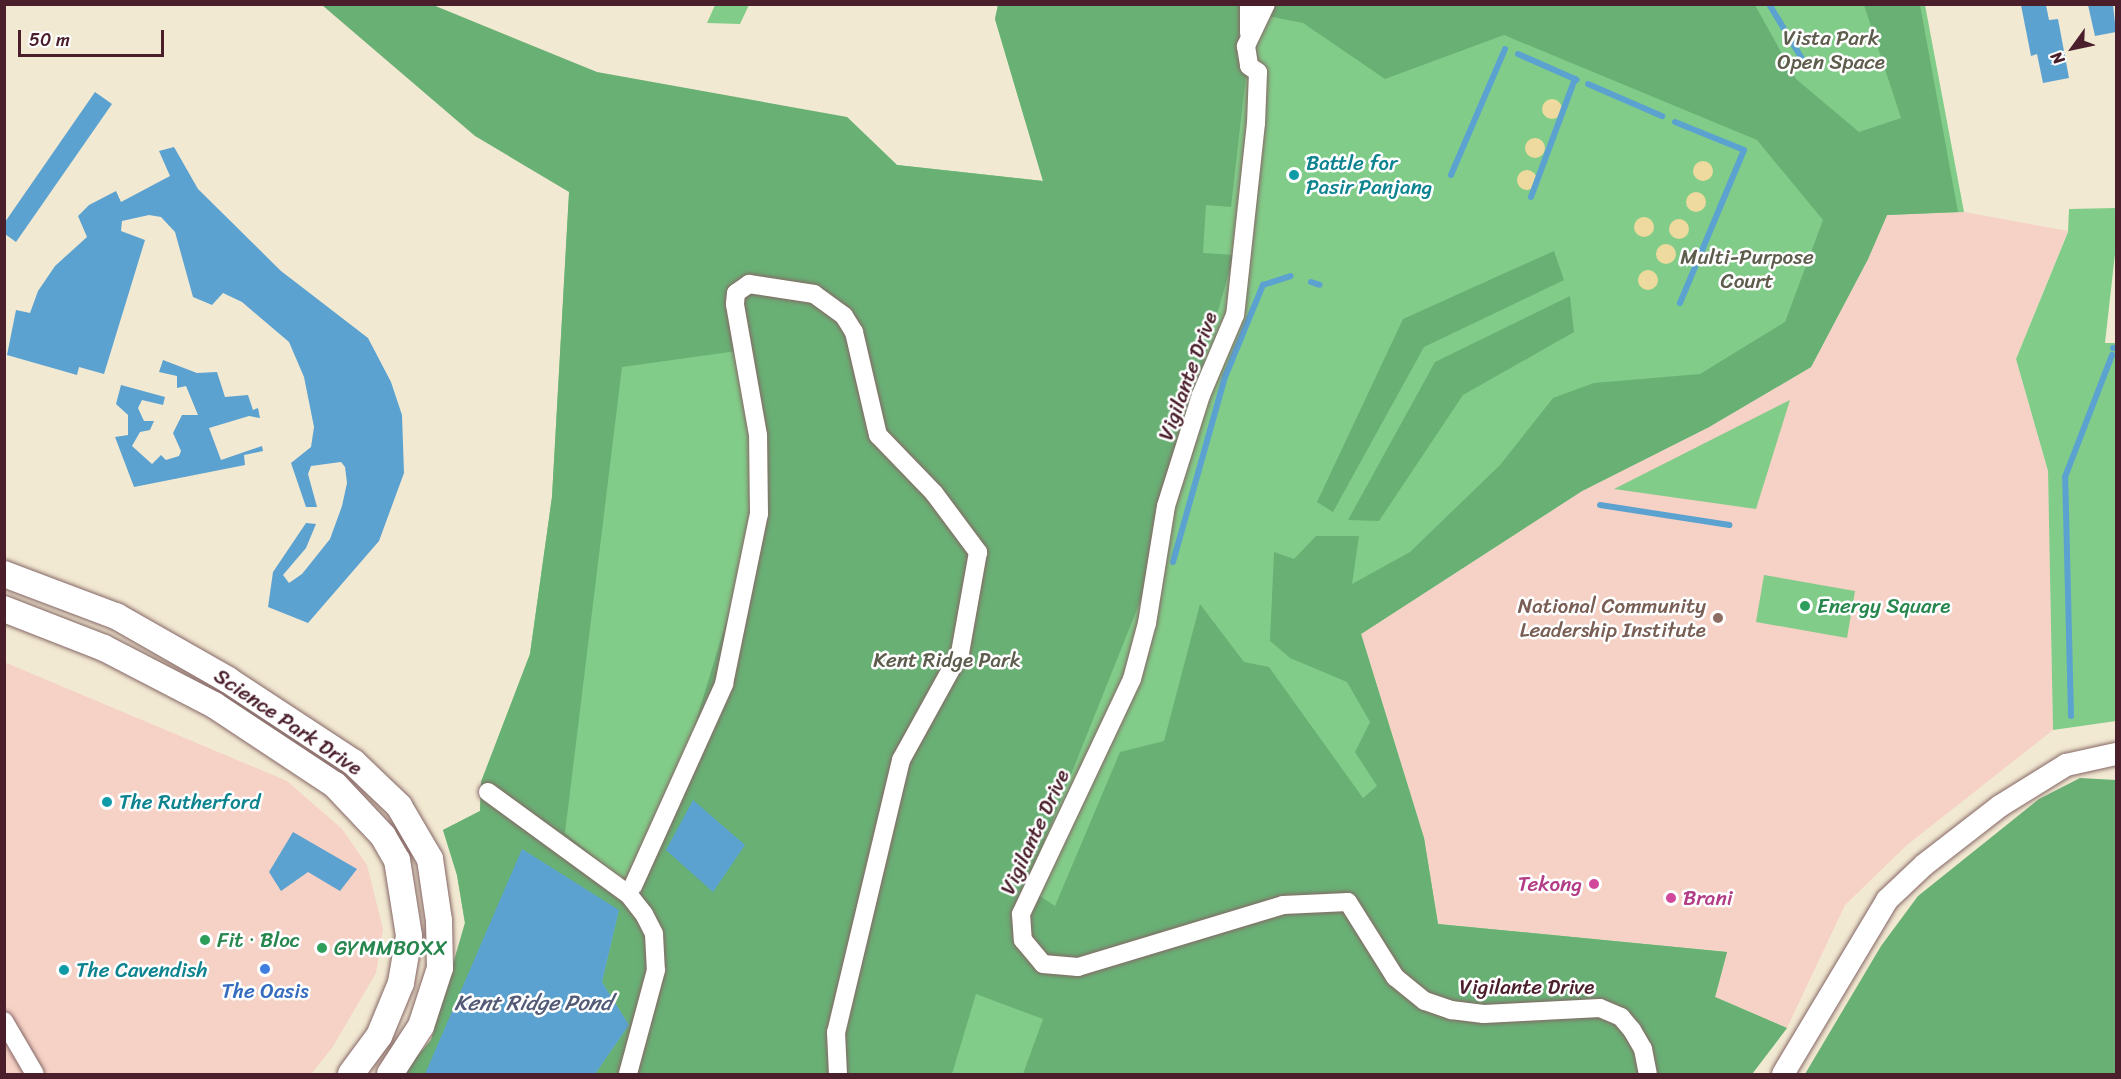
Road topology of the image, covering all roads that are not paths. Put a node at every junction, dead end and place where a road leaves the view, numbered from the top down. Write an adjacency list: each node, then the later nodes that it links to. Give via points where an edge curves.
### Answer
1 (1249, 4): 3 (street)
2 (1266, 4): 3 (street)
3 (1249, 35): 15 (street, Vigilante Drive, via 1249,66 1258,72 1256,123 1235,315 1200,395 1166,506 1147,623 1132,679 1021,914 1023,940 1043,964 1078,967 1283,905 1348,902 1395,977 1425,1000 1451,1010 1484,1014 1600,1008 1621,1017 1632,1030 1643,1049)
4 (4, 574): 12 (main road, Science Park Drive, via 116,616 228,680 353,762 399,806 430,859 439,921 440,968 421,1026)
5 (4, 609): 11 (main road, Science Park Drive, via 104,648 214,705 335,785 383,836 397,860 408,936 401,983 379,1036)
6 (2116, 754): 16 (street, via 2066,765 2000,806 1924,865 1887,900)
7 (488, 792): 13 (street, via 629,895 654,934 656,970)
8 (633, 886): 14 (street, via 724,684 759,514 758,435 735,298 749,284 814,294 844,316 854,332 878,435 934,493 978,552 960,653 901,760 836,1032)
9 (6, 1023): 10 (street)
10 (35, 1074)
11 (351, 1074)
12 (390, 1074)
13 (628, 1074)
14 (838, 1074)
15 (1648, 1074)
16 (1783, 1074)

